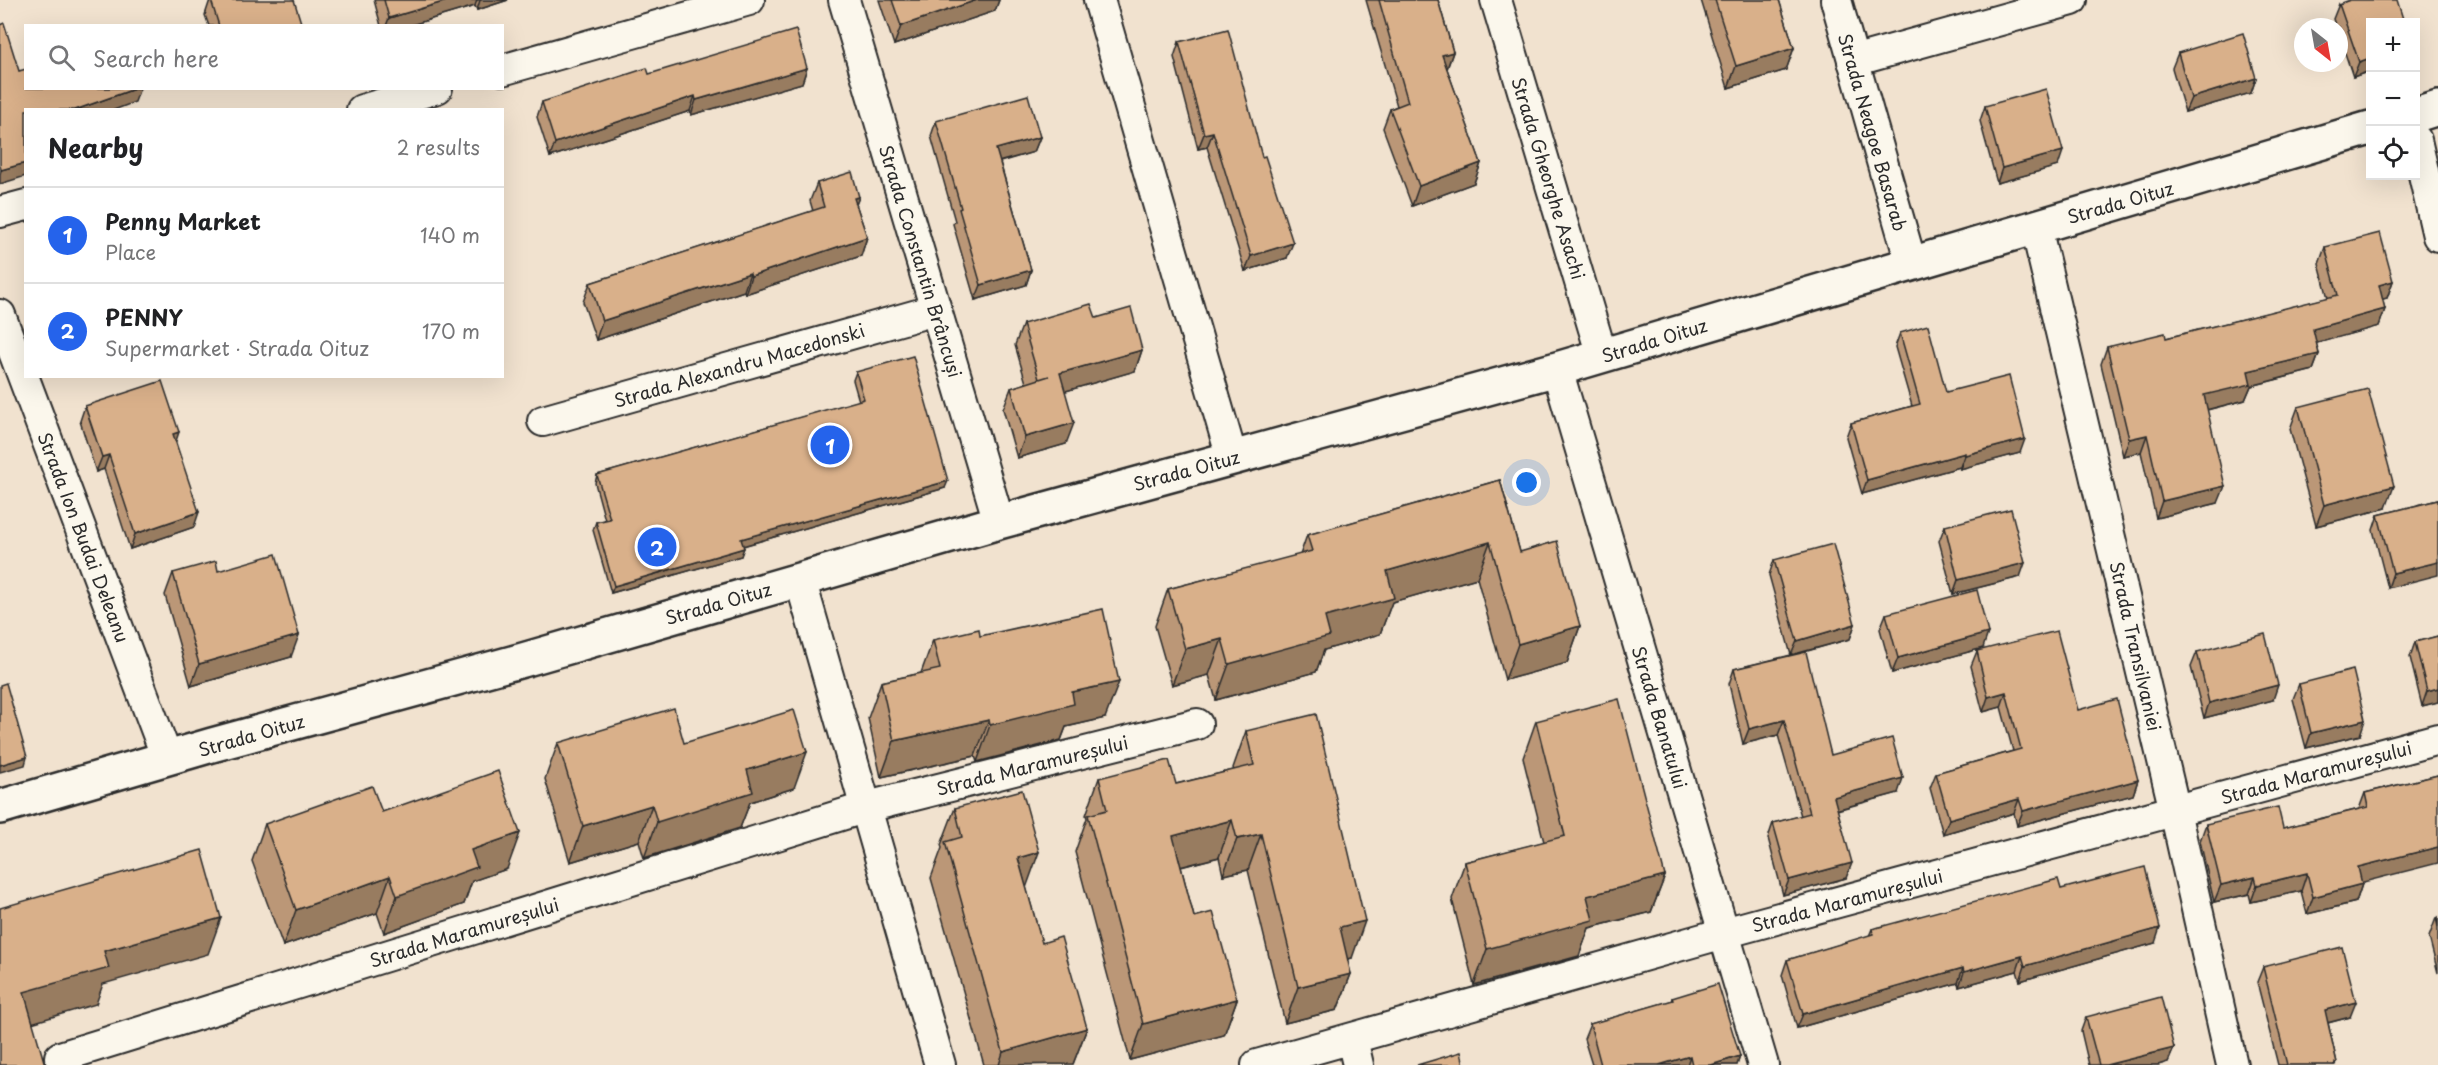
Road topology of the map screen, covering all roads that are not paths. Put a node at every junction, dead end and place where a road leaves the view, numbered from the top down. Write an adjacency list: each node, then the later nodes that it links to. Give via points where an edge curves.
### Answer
1 (749, 0): 8 (street)
2 (843, 0): 20 (street, Strada Constantin Brâncuși)
3 (1098, 0): 25 (street)
4 (1496, 0): 22 (street, Strada Gheorghe Asachi)
5 (1836, 0): 7 (street, Strada Neagoe Basarab)
6 (2072, 0): 7 (street)
7 (1853, 61): 19 (street, Strada Neagoe Basarab)
8 (504, 69)
9 (430, 90): 10 (street)
10 (369, 108)
11 (2438, 108): 12 (main road)
12 (2420, 113)
13 (2366, 129): 17 (main road, Strada Oituz)
14 (2420, 161): 18 (street)
15 (24, 206): 16 (street)
16 (0, 212)
17 (2036, 227): 19 (main road, Strada Oituz); 33 (street, Strada Transilvaniei)
18 (2438, 236)
19 (1911, 263): 22 (main road, Strada Oituz)
20 (935, 310): 24 (street, Strada Alexandru Macedonski); 26 (street, Strada Constantin Brâncuși)
21 (0, 315): 30 (street, Strada Ion Budai Deleanu)
22 (1602, 356): 23 (main road, Strada Oituz)
23 (1557, 369): 25 (main road, Strada Oituz); 34 (street, Strada Banatului)
24 (543, 421)
25 (1232, 458): 26 (main road, Strada Oituz)
26 (999, 522): 27 (main road, Strada Oituz)
27 (800, 579): 30 (main road, Strada Oituz); 32 (street)
28 (1197, 724): 32 (street, Strada Maramureșului)
29 (2438, 739): 33 (street, Strada Maramureșului)
30 (167, 758): 31 (main road, Strada Oituz)
31 (0, 807)
32 (867, 807): 36 (street, Strada Maramureșului); 37 (street)
33 (2175, 811): 34 (street, Strada Maramureșului); 40 (street, Strada Transilvaniei)
34 (1724, 933): 35 (street, Strada Maramureșului); 39 (street, Strada Banatului)
35 (1355, 1052): 38 (street, Strada Maramureșului)
36 (60, 1057)
37 (940, 1065)
38 (1257, 1065)
39 (1763, 1065)
40 (2232, 1065)

